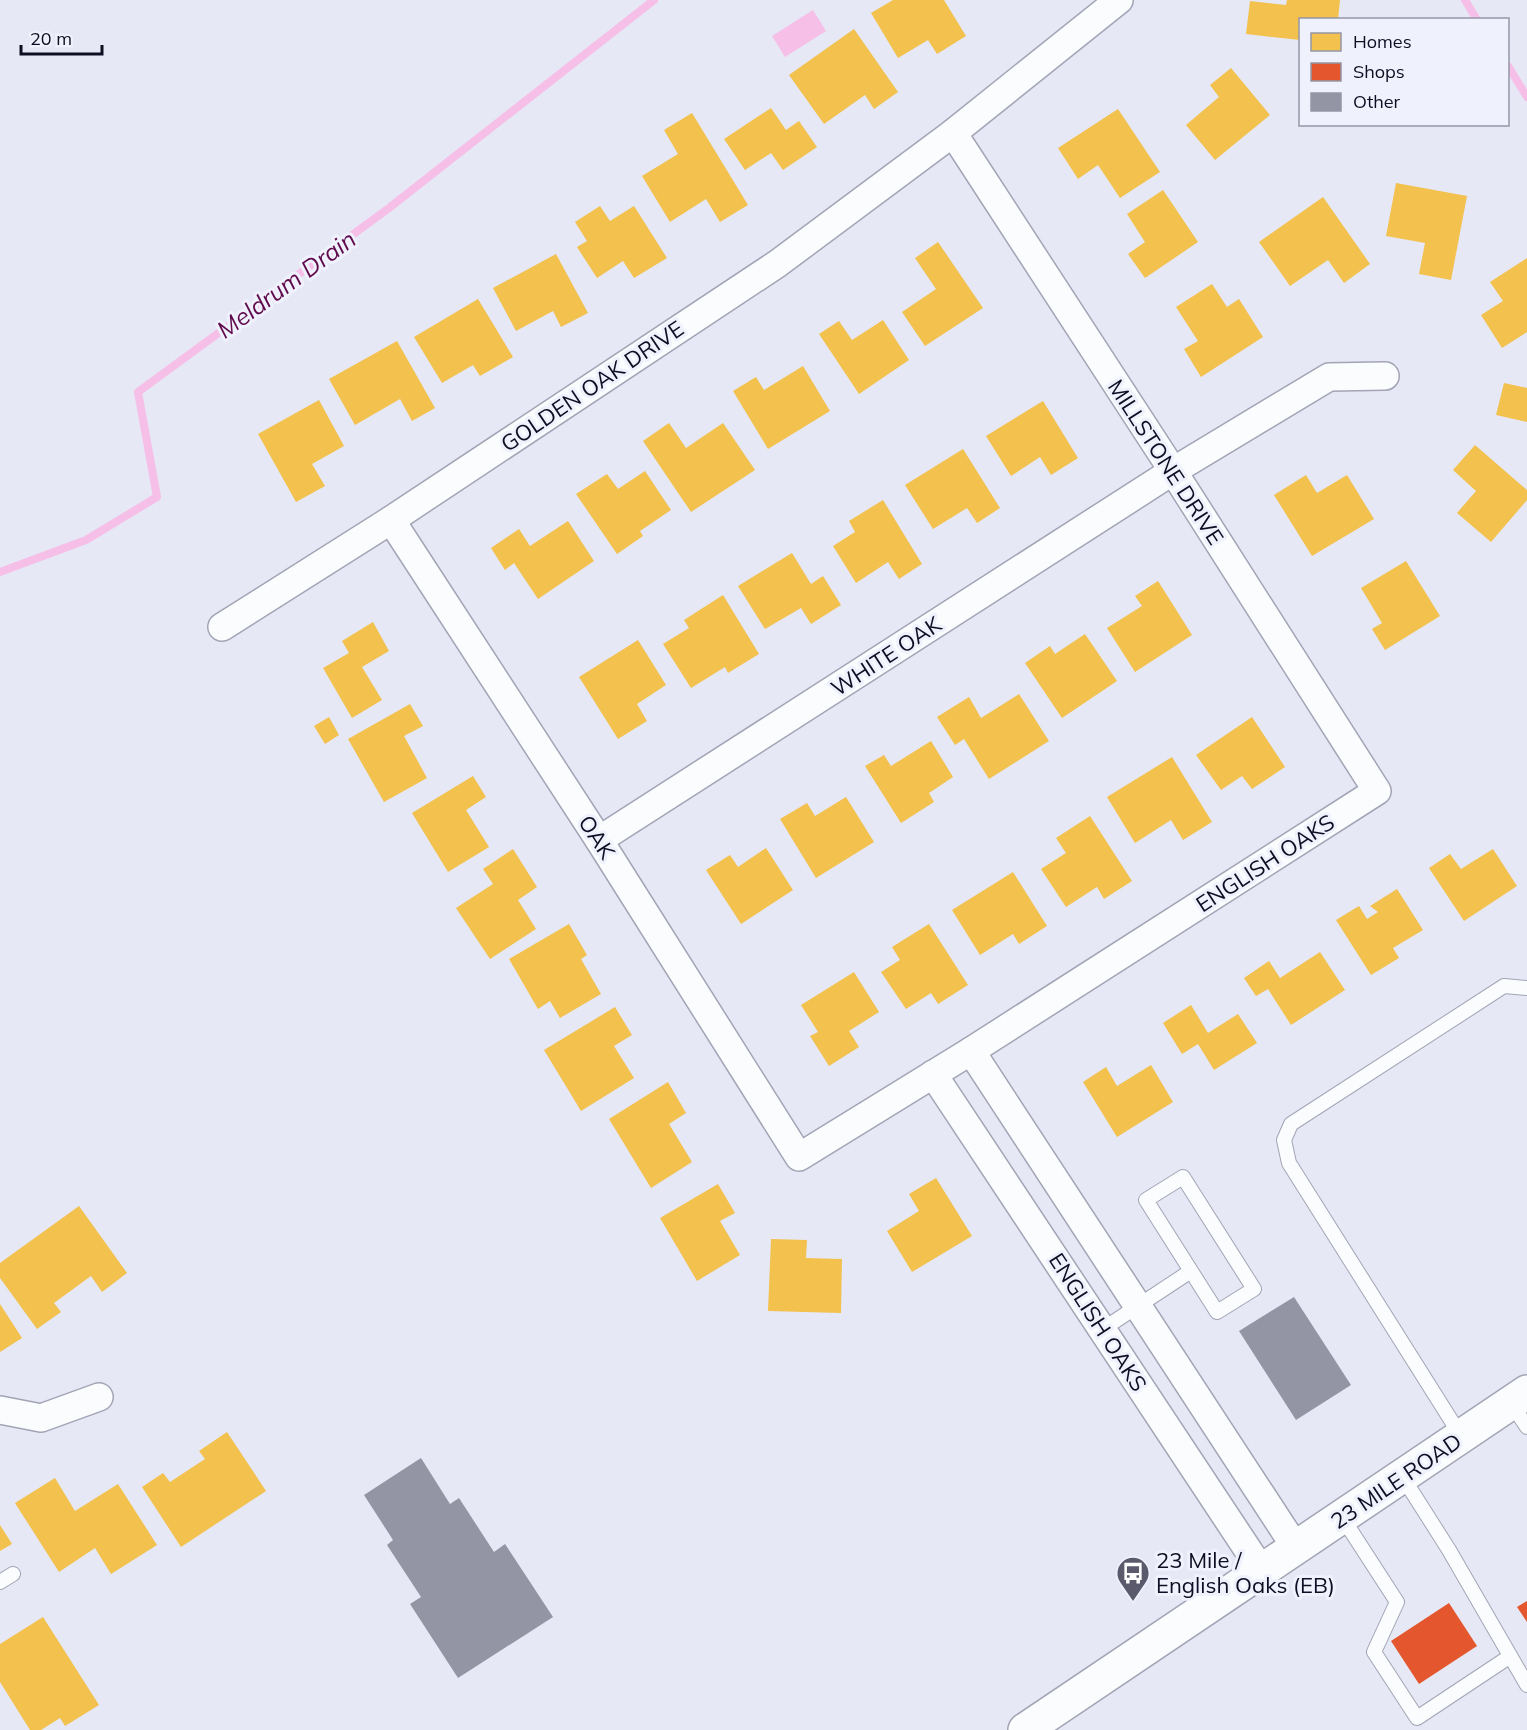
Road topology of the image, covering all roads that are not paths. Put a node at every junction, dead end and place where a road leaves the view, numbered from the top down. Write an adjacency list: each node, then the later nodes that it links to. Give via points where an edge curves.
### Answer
1 (1119, 0): 2 (street, GOLDEN OAK DRIVE)
2 (953, 133): 4 (street, MILLSTONE DRIVE); 5 (street, GOLDEN OAK DRIVE, via 777,264)
3 (1385, 376): 4 (street, WHITE OAK, via 1329,377)
4 (1173, 471): 7 (street, MILLSTONE DRIVE); 8 (street, WHITE OAK)
5 (391, 520): 6 (street, GOLDEN OAK DRIVE); 8 (street, OAK)
6 (222, 627)
7 (1377, 791): 10 (street, ENGLISH OAKS)
8 (599, 840): 12 (street, OAK)
9 (1527, 988): 19 (lane, via 1503,986 1291,1124 1284,1140 1289,1163)
10 (971, 1051): 11 (street, ENGLISH OAKS); 14 (street, ENGLISH OAKS)
11 (933, 1074): 12 (street, ENGLISH OAKS); 15 (street, ENGLISH OAKS)
12 (799, 1156)
13 (1191, 1271): 13 (lane, via 1146,1200 1183,1177 1254,1289 1218,1312); 14 (lane)
14 (1137, 1305): 15 (lane); 22 (street, ENGLISH OAKS)
15 (1103, 1329): 23 (street, ENGLISH OAKS)
16 (99, 1397): 18 (street, via 41,1418)
17 (1522, 1408): 19 (main road, 23 MILE ROAD)
18 (0, 1410)
19 (1461, 1436): 20 (main road, 23 MILE ROAD)
20 (1402, 1476): 21 (main road, 23 MILE ROAD); 26 (lane)
21 (1342, 1517): 22 (main road, 23 MILE ROAD); 26 (lane, via 1397,1602 1374,1652 1417,1718)
22 (1296, 1548): 23 (main road, 23 MILE ROAD)
23 (1262, 1570): 28 (main road, 23 MILE ROAD)
24 (13, 1574): 25 (lane)
25 (0, 1582)
26 (1509, 1657): 27 (lane)
27 (1527, 1685)
28 (1025, 1730)

